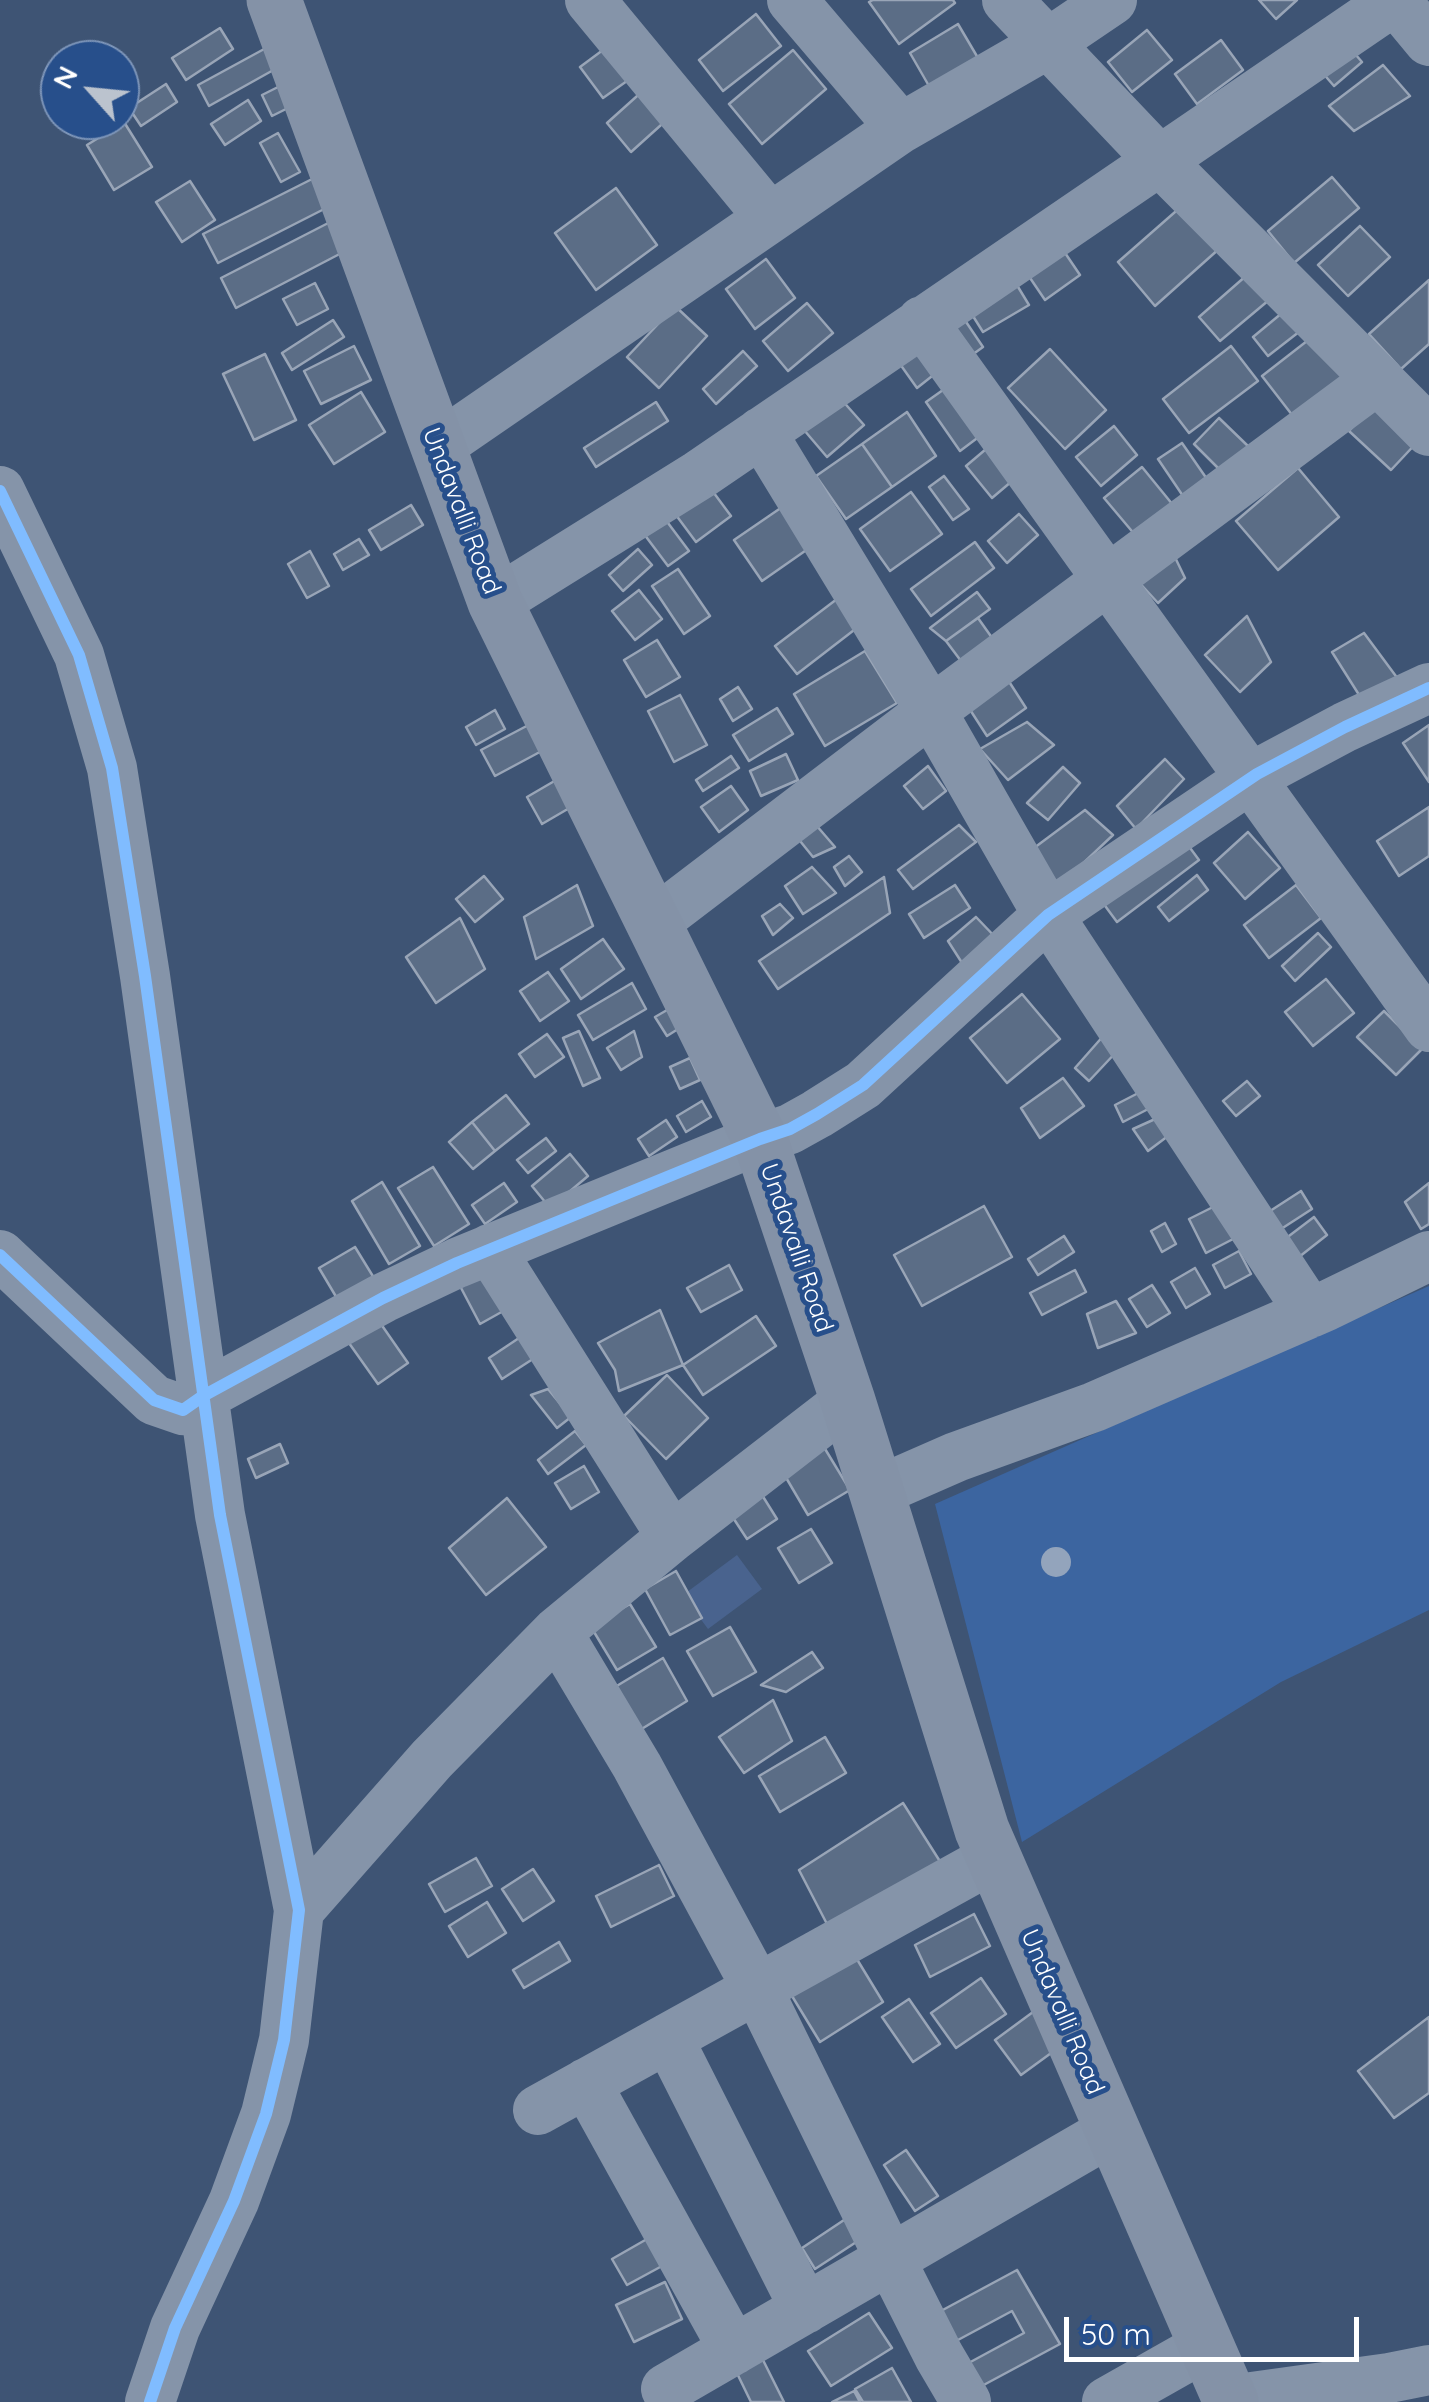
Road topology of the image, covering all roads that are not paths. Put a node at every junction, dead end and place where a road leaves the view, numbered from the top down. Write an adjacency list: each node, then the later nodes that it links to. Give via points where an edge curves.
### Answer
1 (274, 0): 16 (main road, Undavalli Road)
2 (590, 0): 11 (street)
3 (792, 0): 9 (street)
4 (1007, 0): 8 (street)
5 (1112, 0): 8 (street)
6 (1395, 0): 7 (street); 10 (street)
7 (1429, 41)
8 (1047, 44): 9 (street); 10 (street)
9 (901, 128): 11 (street)
10 (1158, 160): 12 (street); 13 (street)
11 (770, 218): 16 (street)
12 (922, 321): 15 (street); 18 (street)
13 (1378, 379): 14 (street); 18 (street)
14 (1429, 430)
15 (762, 432): 19 (street); 21 (street)
16 (437, 447): 19 (main road, Undavalli Road)
17 (0, 491): 31 (street, via 79,655 112,768)
18 (1108, 579): 21 (street); 22 (street)
19 (495, 602): 24 (main road, Undavalli Road)
20 (1429, 688): 22 (street)
21 (930, 711): 23 (street); 24 (street)
22 (1250, 779): 23 (street); 25 (street)
23 (1048, 915): 26 (street, via 863,1085); 30 (street)
24 (653, 923): 26 (main road, Undavalli Road)
25 (1429, 1027)
26 (760, 1140): 27 (street); 32 (main road, Undavalli Road)
27 (490, 1250): 31 (street, via 383,1298); 34 (street)
28 (0, 1255): 31 (street, via 154,1400 183,1410)
29 (1429, 1256): 30 (street)
30 (1310, 1312): 33 (street, via 1094,1407)
31 (203, 1396): 37 (street, via 220,1515)
32 (848, 1401): 33 (main road, Undavalli Road); 34 (street)
33 (876, 1492): 36 (main road, Undavalli Road)
34 (672, 1537): 35 (street)
35 (557, 1632): 37 (street); 38 (street)
36 (995, 1858): 38 (street); 42 (main road, Undavalli Road)
37 (299, 1910): 50 (street, via 284,2040 266,2114)
38 (758, 1988): 39 (street); 43 (street)
39 (668, 2038): 40 (street); 44 (street)
40 (586, 2083): 41 (street); 46 (street)
41 (538, 2110)
42 (1113, 2130): 43 (street); 45 (main road, Undavalli Road)
43 (890, 2259): 44 (street); 51 (street)
44 (805, 2309): 46 (street)
45 (1206, 2346): 49 (main road, Undavalli Road); 52 (street)
46 (734, 2350): 48 (street)
47 (1429, 2370): 49 (street)
48 (666, 2389)
49 (1230, 2401)
50 (150, 2402)
51 (966, 2402)
52 (1107, 2402)

